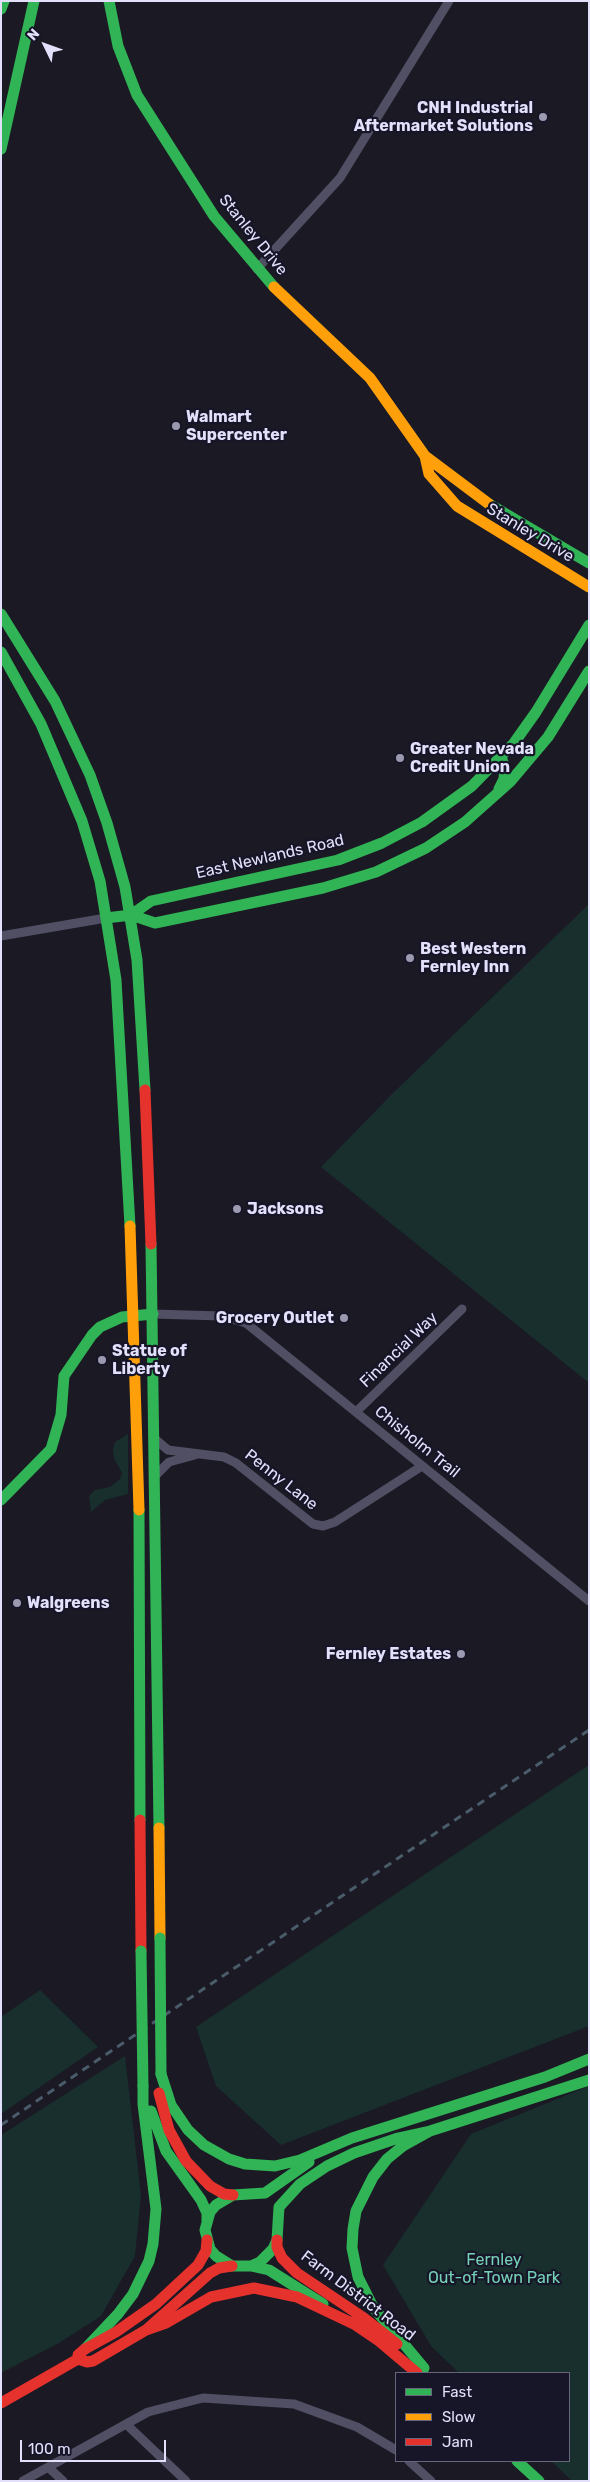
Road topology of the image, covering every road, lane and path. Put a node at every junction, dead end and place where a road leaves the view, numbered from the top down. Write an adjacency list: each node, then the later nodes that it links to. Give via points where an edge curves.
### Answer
1 (4, 1): 5 (main road)
2 (34, 1): 6 (main road)
3 (109, 1): 7 (main road, Stanley Drive, via 118,46 137,95 214,216)
4 (450, 1): 7 (street, via 346,170)
5 (1, 9)
6 (1, 149)
7 (258, 269): 8 (main road, Stanley Drive, via 298,312 362,369)
8 (425, 456): 9 (main road, Stanley Drive, via 479,498); 10 (main road, Stanley Drive, via 429,474 457,506)
9 (589, 563)
10 (589, 587)
11 (1, 614): 17 (main road, via 55,701 86,766 107,823)
12 (589, 625): 15 (main road, East Newlands Road, via 536,712)
13 (1, 652): 18 (main road, via 41,724 73,796 92,852)
14 (589, 671): 16 (main road, East Newlands Road, via 536,753)
15 (501, 757): 16 (main road, via 504,778); 17 (main road, East Newlands Road, via 472,786 441,810 382,843 338,860 151,901)
16 (495, 797): 17 (main road, East Newlands Road, via 426,848 351,881 155,923)
17 (130, 915): 18 (main road, East Newlands Road); 22 (main road, via 141,995)
18 (106, 918): 19 (street); 21 (main road, via 119,1012)
19 (1, 936)
20 (462, 1309): 23 (street, Financial Way)
21 (134, 1314): 22 (main road); 28 (main road, via 100,1327 81,1350 64,1376 56,1440); 33 (main road, bridge, via 139,1506)
22 (153, 1314): 23 (street, Chisholm Trail, via 221,1316 246,1323); 24 (main road)
23 (356, 1412): 26 (street, Chisholm Trail)
24 (155, 1438): 25 (street, Penny Lane, via 168,1450); 27 (main road)
25 (196, 1455): 26 (street, Penny Lane, via 224,1457 236,1463 312,1524 323,1526 335,1522); 27 (street, Penny Lane, via 169,1462)
26 (422, 1466): 29 (street, Chisholm Trail)
27 (156, 1475): 31 (main road, bridge)
28 (1, 1500)
29 (589, 1601)
30 (589, 2059): 35 (main road, via 545,2077 352,2138)
31 (161, 2074): 35 (main road, via 171,2105 180,2120 214,2152 245,2164 274,2166); 36 (main road, via 161,2105 176,2144 202,2179 218,2192)
32 (589, 2080): 34 (main road)
33 (143, 2086): 38 (main road, via 166,2151 201,2200); 46 (main road, via 156,2209 153,2244 144,2274 133,2294)
34 (430, 2131): 39 (main road, via 371,2147 327,2166 290,2192 279,2207); 48 (main road, via 392,2155 373,2177 356,2211 352,2248 364,2292)
35 (320, 2153): 37 (main road, via 265,2193)
36 (233, 2196): 37 (main road); 38 (main road, via 216,2205)
37 (251, 2196): 39 (main road, via 268,2205)
38 (207, 2221): 40 (main road)
39 (277, 2221): 41 (main road)
40 (206, 2240): 42 (main road, via 216,2256); 46 (main road, via 204,2257 173,2290 137,2318)
41 (277, 2240): 43 (main road, via 267,2256); 48 (main road, Farm District Road, via 282,2258 297,2273 373,2324)
42 (232, 2266): 43 (main road); 45 (main road, via 210,2273)
43 (251, 2266): 44 (main road, Farm District Road, via 269,2270)
44 (358, 2326): 45 (main road, via 298,2297 254,2288 211,2297); 48 (main road, Farm District Road)
45 (146, 2330): 47 (main road, via 93,2361)
46 (85, 2349): 47 (main road)
47 (78, 2359): 49 (main road)
48 (424, 2371)
49 (1, 2403)
50 (126, 2424): 51 (street, via 148,2412 203,2398 294,2404 357,2426); 54 (street); 57 (street)
51 (395, 2449)
52 (409, 2462): 58 (street)
53 (518, 2462): 59 (main road)
54 (48, 2467): 55 (street); 56 (street)
55 (23, 2481)
56 (63, 2481)
57 (186, 2481)
58 (431, 2481)
59 (539, 2481)

